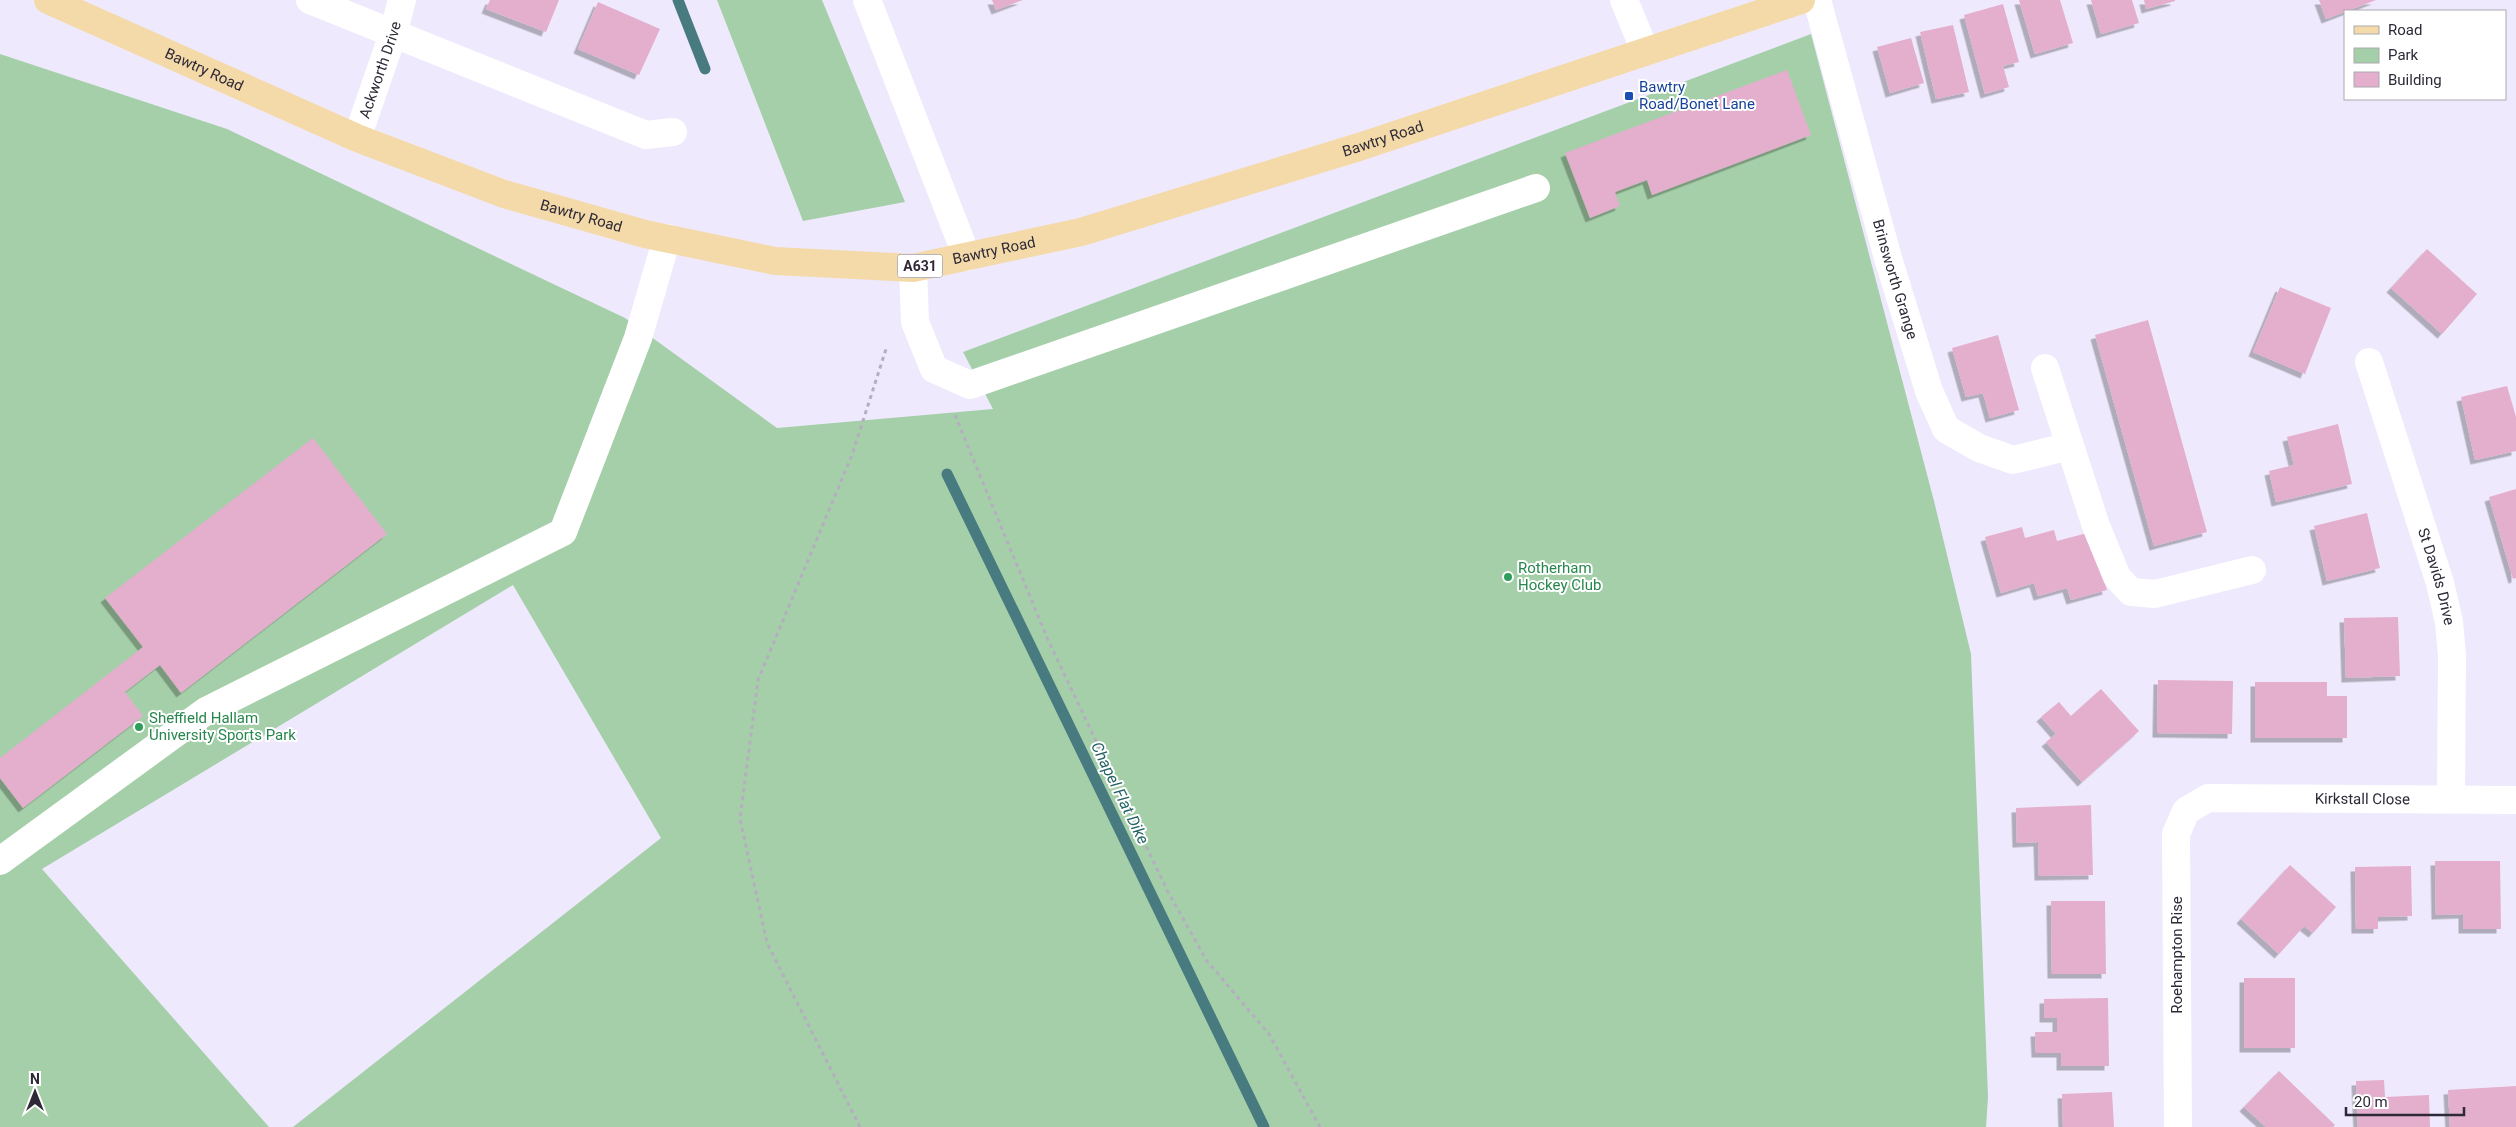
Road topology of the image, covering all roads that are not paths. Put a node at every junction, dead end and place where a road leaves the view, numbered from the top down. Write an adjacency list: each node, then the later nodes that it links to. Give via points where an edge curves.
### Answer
1 (48, 0): 11 (main road, Bawtry Road / A631)
2 (310, 0): 8 (street)
3 (402, 0): 8 (street, Ackworth Drive)
4 (867, 0): 14 (street)
5 (1624, 0): 9 (street)
6 (1801, 0): 9 (main road, Bawtry Road / A631)
7 (1817, 0): 18 (street, Brinsworth Grange, via 1888,258 1928,391 1946,429 1979,448 2013,460)
8 (393, 34): 10 (street, via 646,135); 11 (street, Ackworth Drive)
9 (1645, 51): 14 (main road, Bawtry Road / A631, via 1358,147 1081,232)
10 (673, 132)
11 (357, 138): 13 (main road, Bawtry Road / A631, via 504,194)
12 (1536, 188): 15 (street, via 970,385 934,369 915,322)
13 (667, 238): 15 (main road, Bawtry Road / A631, via 775,260); 23 (street, via 638,338 562,532 206,711)
14 (966, 257): 15 (main road, Bawtry Road / A631)
15 (913, 268)
16 (2369, 362): 21 (street, St Davids Drive, via 2440,583 2449,622 2452,655)
17 (2045, 368): 18 (street)
18 (2070, 446): 19 (street, via 2113,568 2131,592 2155,594)
19 (2252, 570)
20 (2208, 798): 21 (street, Kirkstall Close); 24 (street, Roehampton Rise, via 2186,811 2176,834)
21 (2451, 799): 22 (street, Kirkstall Close)
22 (2516, 800)
23 (0, 861)
24 (2178, 1127)

